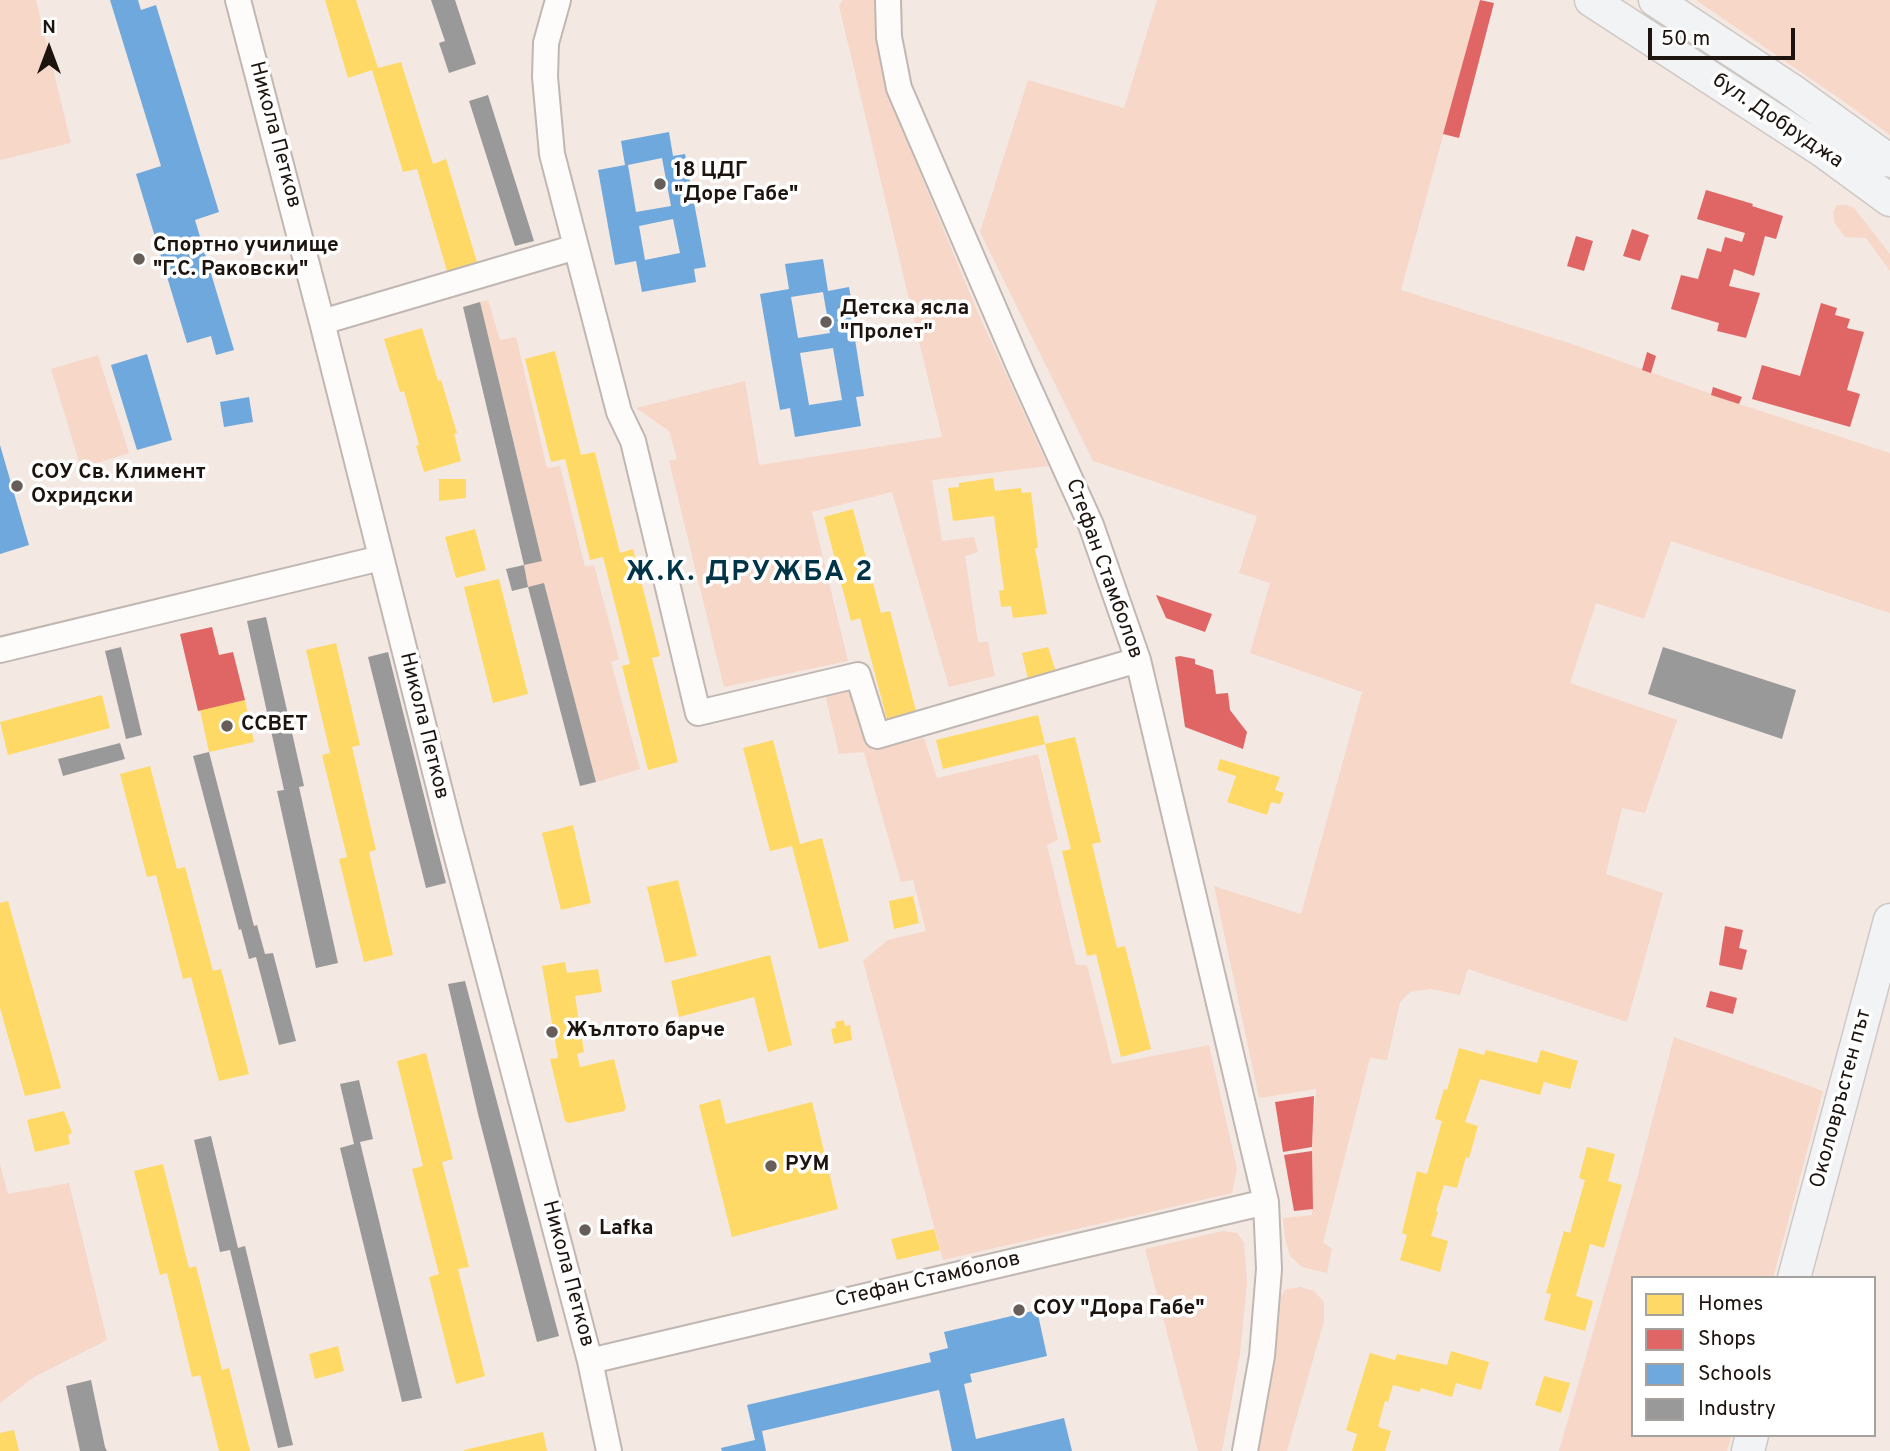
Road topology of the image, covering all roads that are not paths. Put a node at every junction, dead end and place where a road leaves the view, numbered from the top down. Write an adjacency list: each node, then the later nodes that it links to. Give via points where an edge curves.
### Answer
1 (238, 0): 9 (street, Никола Петков)
2 (558, 0): 8 (street, via 546,43 547,116)
3 (888, 0): 12 (street, Стефан Стамболов, via 889,37 899,88 1091,525)
4 (1591, 0): 7 (main road, бул. Добруджа)
5 (1655, 0): 6 (main road, бул. Добруджа)
6 (1890, 161)
7 (1890, 200)
8 (576, 247): 9 (street); 12 (street, via 618,412 633,441 698,713 858,675 877,736)
9 (322, 322): 10 (street, Никола Петков)
10 (381, 558): 11 (street); 16 (street, Никола Петков)
11 (0, 650)
12 (1138, 660): 14 (street, Стефан Стамболов)
13 (1890, 919): 15 (main road, Околовръстен път)
14 (1266, 1202): 16 (street, Стефан Стамболов); 18 (street, Стефан Стамболов, via 1269,1269 1262,1356)
15 (1795, 1276)
16 (590, 1361): 17 (street, Никола Петков)
17 (608, 1451)
18 (1245, 1451)

